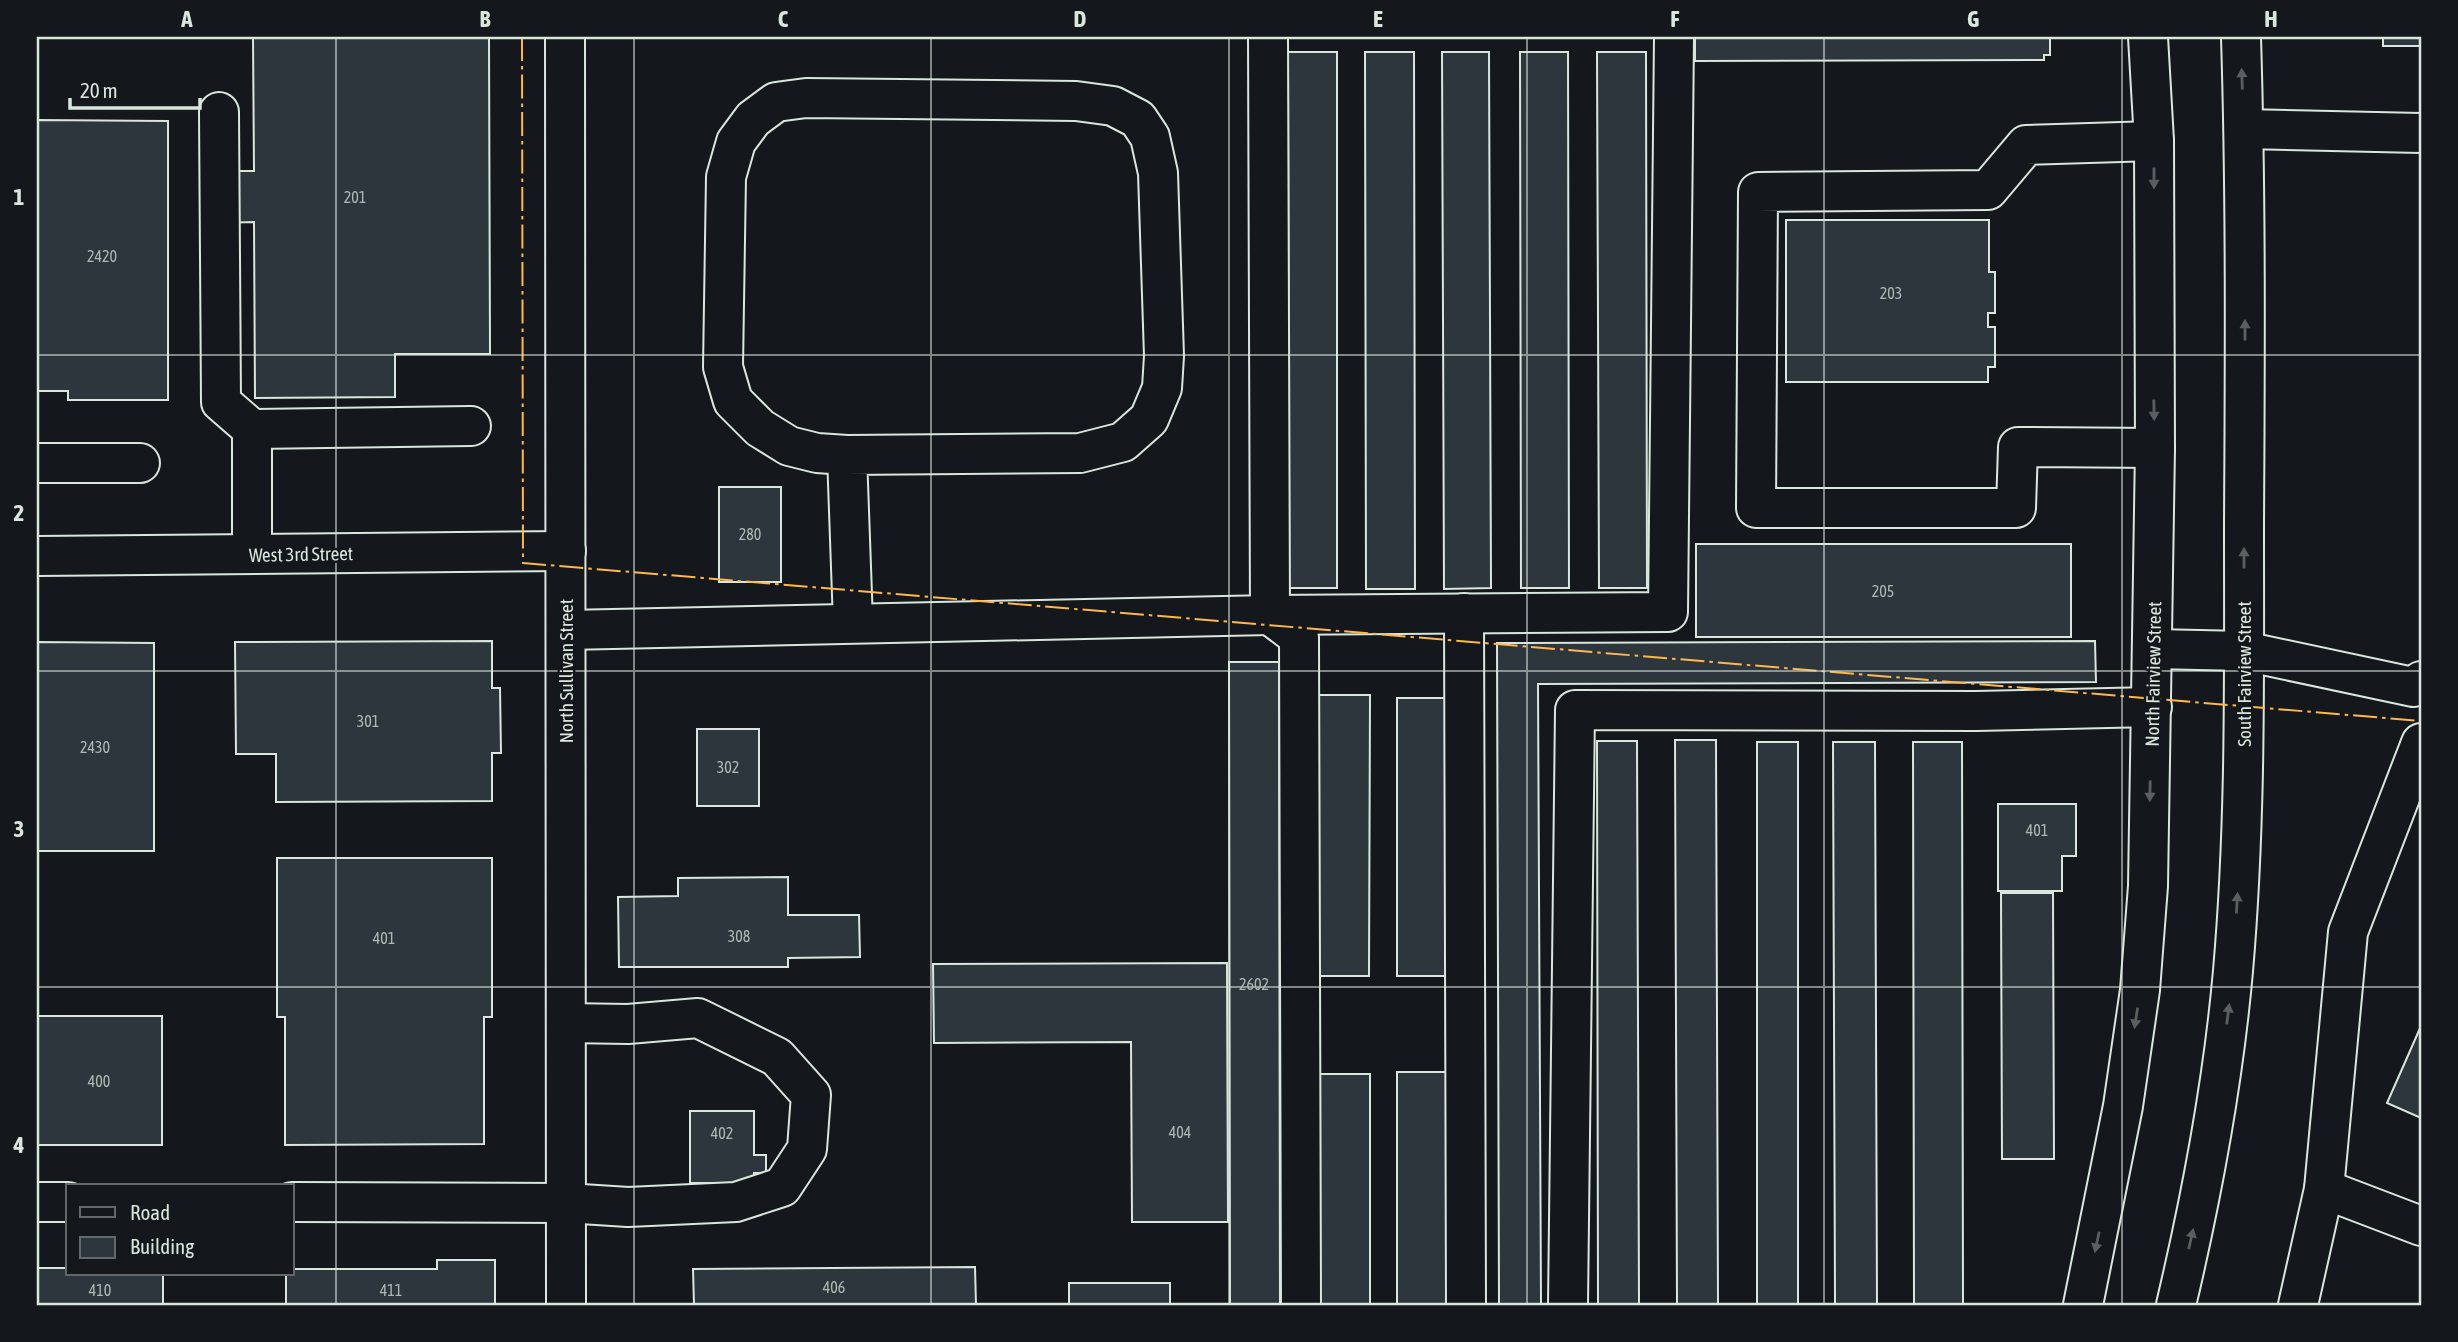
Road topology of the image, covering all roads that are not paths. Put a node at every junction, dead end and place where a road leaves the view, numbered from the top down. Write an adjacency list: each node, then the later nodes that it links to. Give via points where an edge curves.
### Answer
1 (565, 37): 16 (main road, North Sullivan Street)
2 (1268, 37): 20 (main road)
3 (1674, 37): 19 (main road, via 1668,612)
4 (2148, 37): 9 (main road, North Fairview Street)
5 (2241, 37): 7 (main road, South Fairview Street, one-way to 5)
6 (219, 112): 11 (main road, via 220,402)
7 (2244, 130): 8 (main road); 24 (main road, South Fairview Street, one-way to 7)
8 (2421, 132)
9 (2154, 141): 12 (main road, North Fairview Street, one-way to 12); 12 (main road, via 2026,145 1988,190 1758,192 1756,508 2016,508 2018,447)
10 (471, 426): 11 (main road)
11 (252, 429): 17 (main road)
12 (2155, 448): 23 (main road, North Fairview Street)
13 (847, 455): 13 (main road, via 1080,453 1123,442 1149,419 1162,388 1164,356 1159,199 1150,137 1138,119 1113,106 1076,101 806,99 776,102 753,119 736,142 726,177 723,367 733,401 760,428 789,446); 21 (main road)
14 (37, 463): 15 (main road)
15 (140, 463)
16 (566, 551): 17 (main road, West 3rd Street); 22 (main road, North Sullivan Street)
17 (253, 554): 18 (main road, West 3rd Street)
18 (37, 556)
19 (1464, 613): 20 (main road); 37 (main road)
20 (1270, 615): 21 (main road); 36 (main road, via 1299,637)
21 (853, 623): 22 (main road)
22 (566, 630): 28 (main road, North Sullivan Street)
23 (2154, 649): 24 (main road); 26 (main road, North Fairview Street)
24 (2244, 651): 25 (main road); 40 (main road, South Fairview Street, one-way to 24, via 2219,1092 2233,972 2244,801)
25 (2418, 691)
26 (2152, 707): 38 (main road, via 1575,710); 39 (main road, North Fairview Street, one-way to 39, via 2148,886 2140,990 2123,1106)
27 (2421, 743): 29 (main road, via 2348,932)
28 (566, 1023): 33 (main road, North Sullivan Street); 33 (main road, via 698,1018 777,1057 811,1095 807,1149 782,1187 736,1202 628,1207)
29 (2324, 1189): 34 (main road); 41 (main road)
30 (37, 1202): 31 (main road)
31 (66, 1202)
32 (294, 1202): 33 (main road)
33 (566, 1203): 35 (main road, North Sullivan Street)
34 (2421, 1226)
35 (566, 1305)
36 (1301, 1305)
37 (1466, 1305)
38 (1568, 1305)
39 (2083, 1305)
40 (2176, 1305)
41 (2298, 1305)

